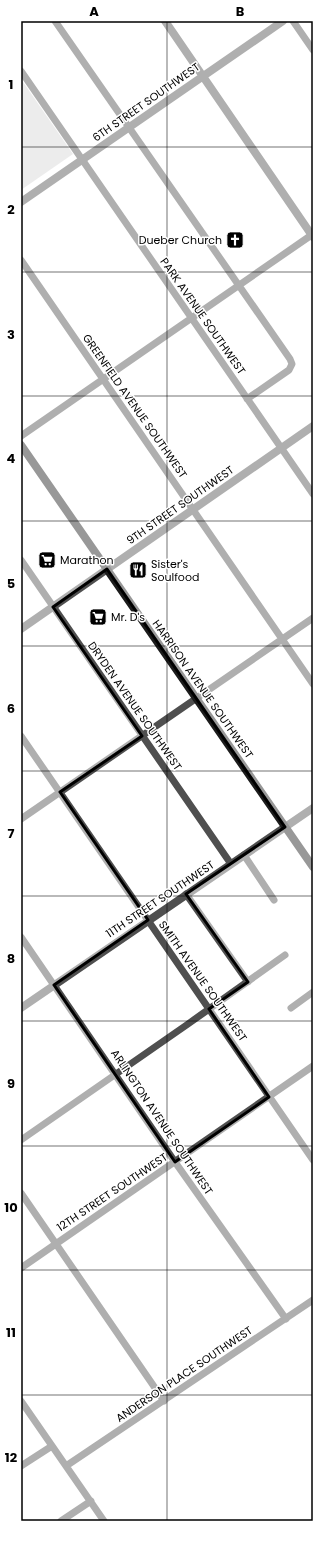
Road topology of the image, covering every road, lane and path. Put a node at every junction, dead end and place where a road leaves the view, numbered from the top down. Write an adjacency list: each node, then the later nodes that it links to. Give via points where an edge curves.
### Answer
1 (55, 21): 8 (street)
2 (165, 21): 7 (street)
3 (283, 21): 7 (street, 6TH STREET SOUTHWEST)
4 (293, 21): 5 (street)
5 (313, 50)
6 (21, 71): 9 (street, PARK AVENUE SOUTHWEST)
7 (202, 76): 8 (street, 6TH STREET SOUTHWEST); 11 (street)
8 (130, 127): 9 (street, 6TH STREET SOUTHWEST); 13 (street)
9 (82, 160): 10 (street, 6TH STREET SOUTHWEST); 14 (street, PARK AVENUE SOUTHWEST)
10 (21, 202)
11 (313, 235): 13 (street)
12 (21, 260): 15 (street, GREENFIELD AVENUE SOUTHWEST)
13 (238, 286): 14 (street); 16 (street, via 292,364 289,370)
14 (192, 318): 15 (street); 16 (street, PARK AVENUE SOUTHWEST)
15 (104, 379): 18 (street); 22 (street, GREENFIELD AVENUE SOUTHWEST)
16 (247, 399): 20 (street, PARK AVENUE SOUTHWEST)
17 (313, 426): 20 (street, 9TH STREET SOUTHWEST)
18 (21, 436)
19 (21, 445): 24 (main road, HARRISON AVENUE SOUTHWEST)
20 (281, 448): 21 (street, PARK AVENUE SOUTHWEST); 22 (street, 9TH STREET SOUTHWEST)
21 (313, 494)
22 (193, 510): 24 (street, 9TH STREET SOUTHWEST); 28 (street, GREENFIELD AVENUE SOUTHWEST)
23 (21, 560): 25 (street, DRYDEN AVENUE SOUTHWEST)
24 (107, 569): 25 (street, 9TH STREET SOUTHWEST); 30 (main road, HARRISON AVENUE SOUTHWEST)
25 (53, 606): 27 (street, 9TH STREET SOUTHWEST); 32 (street, DRYDEN AVENUE SOUTHWEST)
26 (313, 618): 28 (street)
27 (21, 629)
28 (282, 639): 29 (street, GREENFIELD AVENUE SOUTHWEST); 30 (street)
29 (313, 684)
30 (196, 698): 32 (street); 36 (main road, HARRISON AVENUE SOUTHWEST)
31 (21, 736): 33 (street, SMITH AVENUE SOUTHWEST)
32 (142, 736): 33 (street); 38 (street, DRYDEN AVENUE SOUTHWEST)
33 (60, 792): 35 (street); 42 (street, SMITH AVENUE SOUTHWEST)
34 (313, 808): 36 (street, 11TH STREET SOUTHWEST)
35 (21, 819)
36 (285, 827): 37 (street, 11TH STREET SOUTHWEST); 39 (main road, HARRISON AVENUE SOUTHWEST)
37 (244, 855): 38 (street, 11TH STREET SOUTHWEST); 41 (street)
38 (231, 864): 40 (street, 11TH STREET SOUTHWEST)
39 (313, 867)
40 (186, 894): 42 (street, 11TH STREET SOUTHWEST); 45 (street)
41 (274, 900)
42 (148, 920): 46 (street, 11TH STREET SOUTHWEST); 50 (street, SMITH AVENUE SOUTHWEST)
43 (21, 937): 46 (street, ARLINGTON AVENUE SOUTHWEST)
44 (285, 954): 45 (street)
45 (248, 982): 50 (street)
46 (54, 985): 48 (street, 11TH STREET SOUTHWEST); 52 (street, ARLINGTON AVENUE SOUTHWEST)
47 (313, 992): 49 (street)
48 (21, 1008)
49 (291, 1008)
50 (209, 1009): 52 (street); 53 (street, SMITH AVENUE SOUTHWEST)
51 (313, 1066): 53 (street, 12TH STREET SOUTHWEST)
52 (116, 1074): 54 (street); 56 (street, ARLINGTON AVENUE SOUTHWEST)
53 (269, 1097): 55 (street, SMITH AVENUE SOUTHWEST); 56 (street, 12TH STREET SOUTHWEST)
54 (21, 1140)
55 (313, 1160)
56 (175, 1162): 58 (street, 12TH STREET SOUTHWEST); 61 (street, ARLINGTON AVENUE SOUTHWEST)
57 (21, 1193): 58 (street)
58 (56, 1244): 59 (street, 12TH STREET SOUTHWEST); 63 (street)
59 (21, 1268)
60 (313, 1300): 61 (street, ANDERSON PLACE SOUTHWEST)
61 (286, 1319): 63 (street, ANDERSON PLACE SOUTHWEST)
62 (21, 1401): 64 (street)
63 (164, 1401): 66 (street, ANDERSON PLACE SOUTHWEST)
64 (52, 1446): 65 (street); 66 (street)
65 (21, 1466)
66 (66, 1466): 67 (street)
67 (91, 1501): 68 (street); 69 (street)
68 (61, 1521)
69 (104, 1521)

